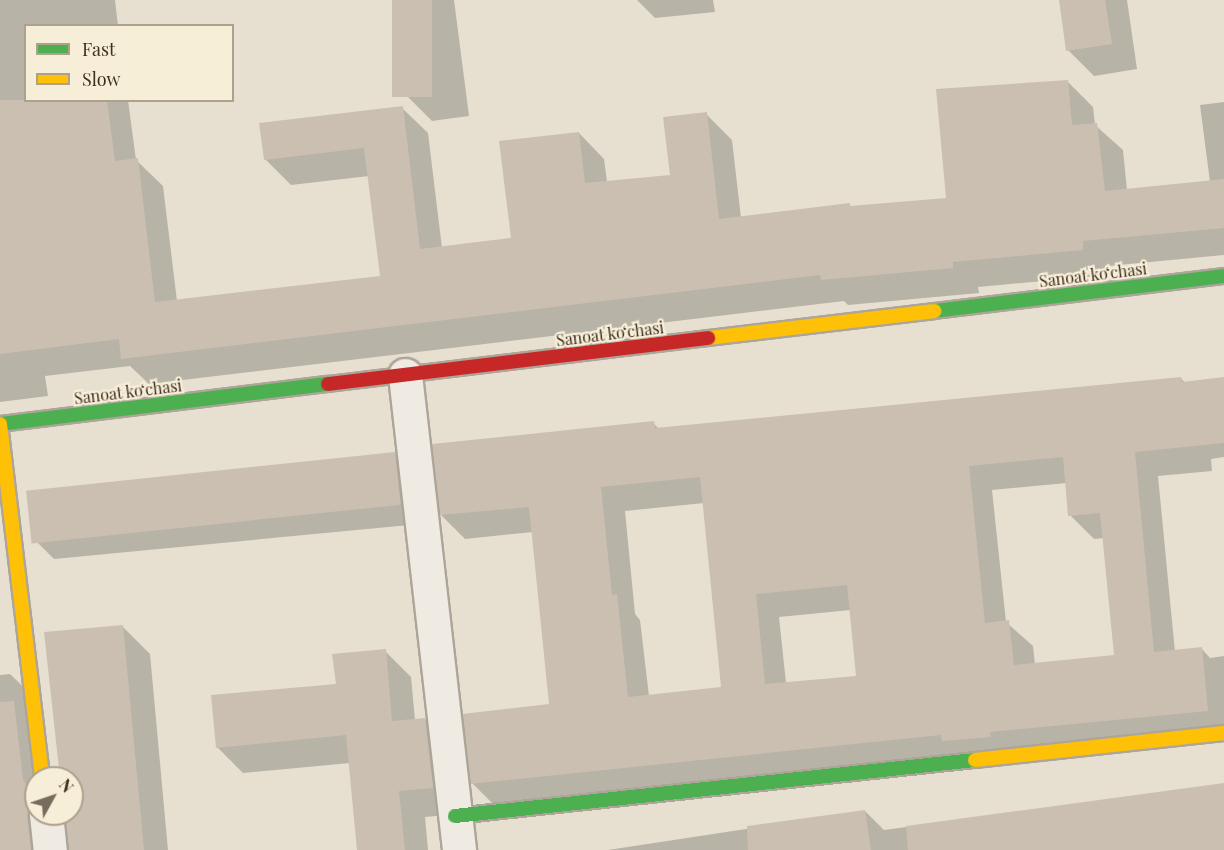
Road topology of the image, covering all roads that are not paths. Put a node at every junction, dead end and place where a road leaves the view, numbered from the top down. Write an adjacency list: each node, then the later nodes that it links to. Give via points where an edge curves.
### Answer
1 (1224, 276): 2 (street, Sanoat koʻchasi)
2 (405, 375): 3 (street, Sanoat koʻchasi); 6 (street)
3 (0, 424): 5 (street)
4 (1224, 733): 6 (street)
5 (41, 766)
6 (455, 816): 9 (street)
7 (47, 826): 8 (street)
8 (50, 850)
9 (459, 850)

